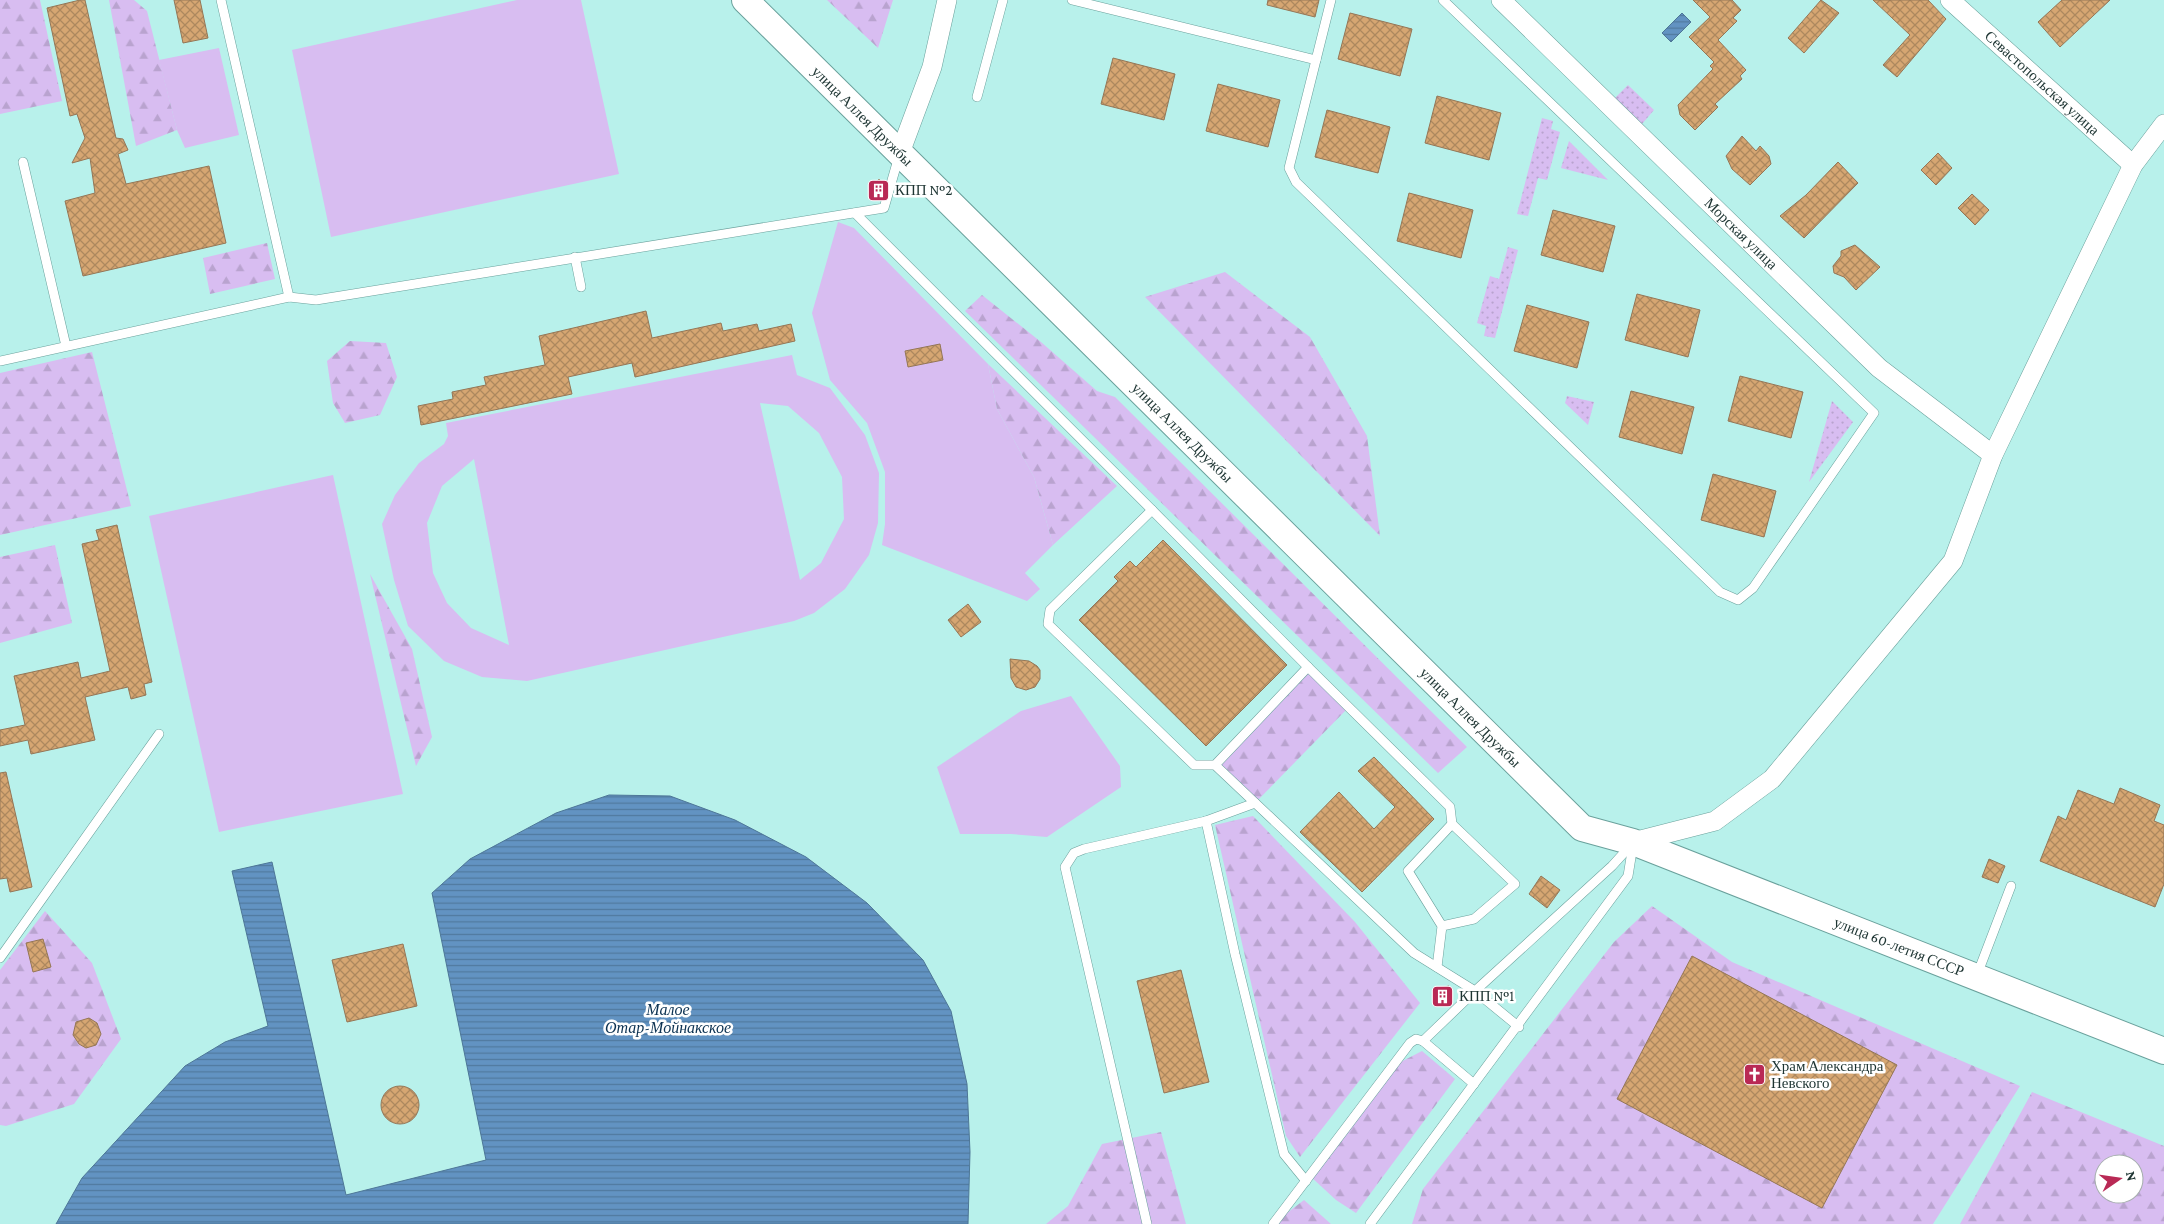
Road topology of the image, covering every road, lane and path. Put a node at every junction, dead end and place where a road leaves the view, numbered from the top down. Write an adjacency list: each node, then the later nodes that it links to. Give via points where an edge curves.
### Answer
1 (221, 0): 19 (lane)
2 (745, 0): 13 (main road, улица Аллея Дружбы)
3 (947, 0): 13 (street, via 932,67)
4 (1002, 0): 11 (lane)
5 (1072, 0): 10 (lane)
6 (1331, 0): 10 (lane)
7 (1443, 0): 10 (lane, via 1874,413 1754,588 1738,600 1720,592 1296,182 1289,168)
8 (1501, 0): 22 (street, Морская улица, via 1879,368)
9 (1950, 0): 15 (street, Севастопольская улица)
10 (1316, 60)
11 (977, 97)
12 (2164, 124): 15 (street)
13 (900, 153): 16 (lane, via 884,208); 30 (main road, улица Аллея Дружбы, via 1582,828)
14 (23, 162): 20 (lane)
15 (2133, 165): 22 (street)
16 (855, 213): 17 (lane); 23 (lane)
17 (575, 258): 18 (lane); 19 (lane, via 316,300)
18 (581, 287)
19 (289, 297): 20 (lane)
20 (66, 346): 21 (lane)
21 (0, 360)
22 (1993, 455): 30 (street, via 1953,561 1772,779 1715,821)
23 (1152, 510): 24 (lane); 26 (lane, via 1050,610 1048,624 1194,765)
24 (1308, 667): 26 (lane); 29 (lane, via 1450,807)
25 (159, 734): 33 (lane)
26 (1215, 765): 27 (lane)
27 (1255, 803): 28 (lane); 34 (lane, via 1414,953)
28 (1206, 821): 41 (lane, via 1284,1154); 42 (lane, via 1084,849 1074,854 1065,867)
29 (1452, 824): 32 (lane, via 1408,871); 32 (lane, via 1515,884 1474,919)
30 (1634, 842): 35 (main road, улица 60-летия СССР); 36 (lane); 37 (lane, via 1628,876)
31 (2011, 886): 35 (lane)
32 (1442, 926): 34 (lane)
33 (0, 958)
34 (1437, 967): 36 (lane)
35 (1976, 977): 39 (main road, улица 60-летия СССР)
36 (1475, 991): 37 (lane); 38 (lane)
37 (1518, 1027): 40 (lane)
38 (1423, 1041): 40 (lane); 41 (lane, via 1416,1039 1410,1043)
39 (2164, 1050)
40 (1474, 1084): 44 (lane)
41 (1306, 1181): 43 (lane)
42 (1147, 1224)
43 (1273, 1224)
44 (1370, 1224)

